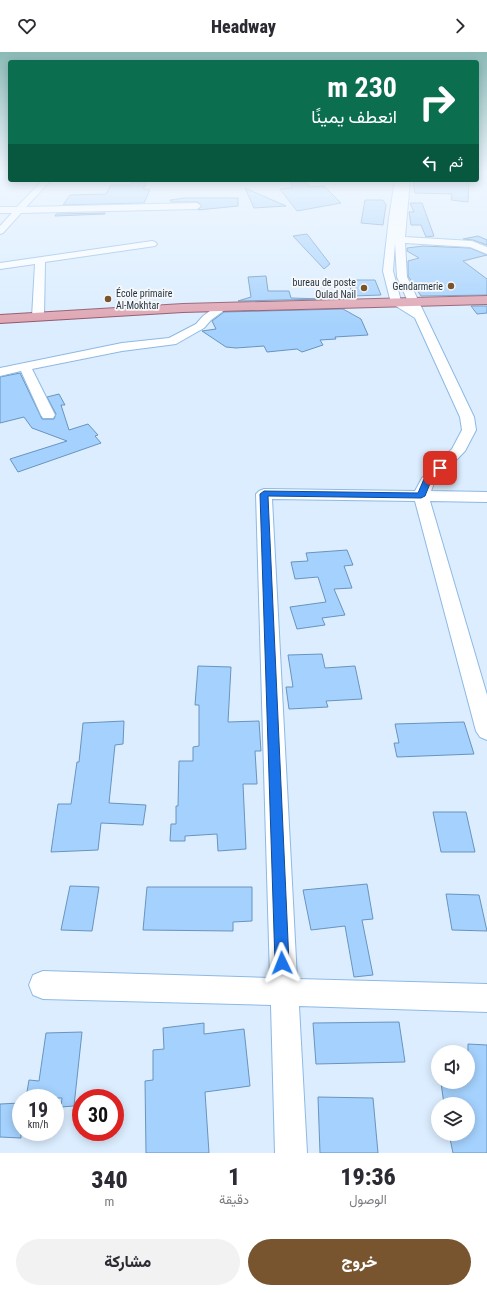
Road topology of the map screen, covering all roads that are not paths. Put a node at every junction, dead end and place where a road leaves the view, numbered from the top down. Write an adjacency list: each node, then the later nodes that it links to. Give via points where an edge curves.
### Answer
1 (7, 223): 4 (street)
2 (392, 223): 12 (street, via 388,271)
3 (402, 223): 5 (street)
4 (0, 231)
5 (400, 240): 7 (street, via 472,244); 11 (street, via 402,277)
6 (152, 244): 8 (street)
7 (487, 251)
8 (40, 261): 9 (street); 15 (street)
9 (0, 266)
10 (487, 300): 11 (main road)
11 (414, 302): 12 (main road); 14 (street)
12 (396, 303): 13 (main road); 14 (street)
13 (222, 307): 15 (main road); 17 (street, via 200,326 172,341 122,347)
14 (420, 316): 20 (street, via 467,417 469,430 458,451 427,481)
15 (38, 317): 16 (main road)
16 (0, 319)
17 (25, 367): 18 (street); 19 (street)
18 (0, 372)
19 (48, 415)
20 (421, 496): 21 (street); 22 (street); 24 (street, via 264,494)
21 (487, 497)
22 (487, 731)
23 (43, 985): 24 (street)
24 (283, 992): 25 (street); 26 (street)
25 (487, 998)
26 (290, 1153)

